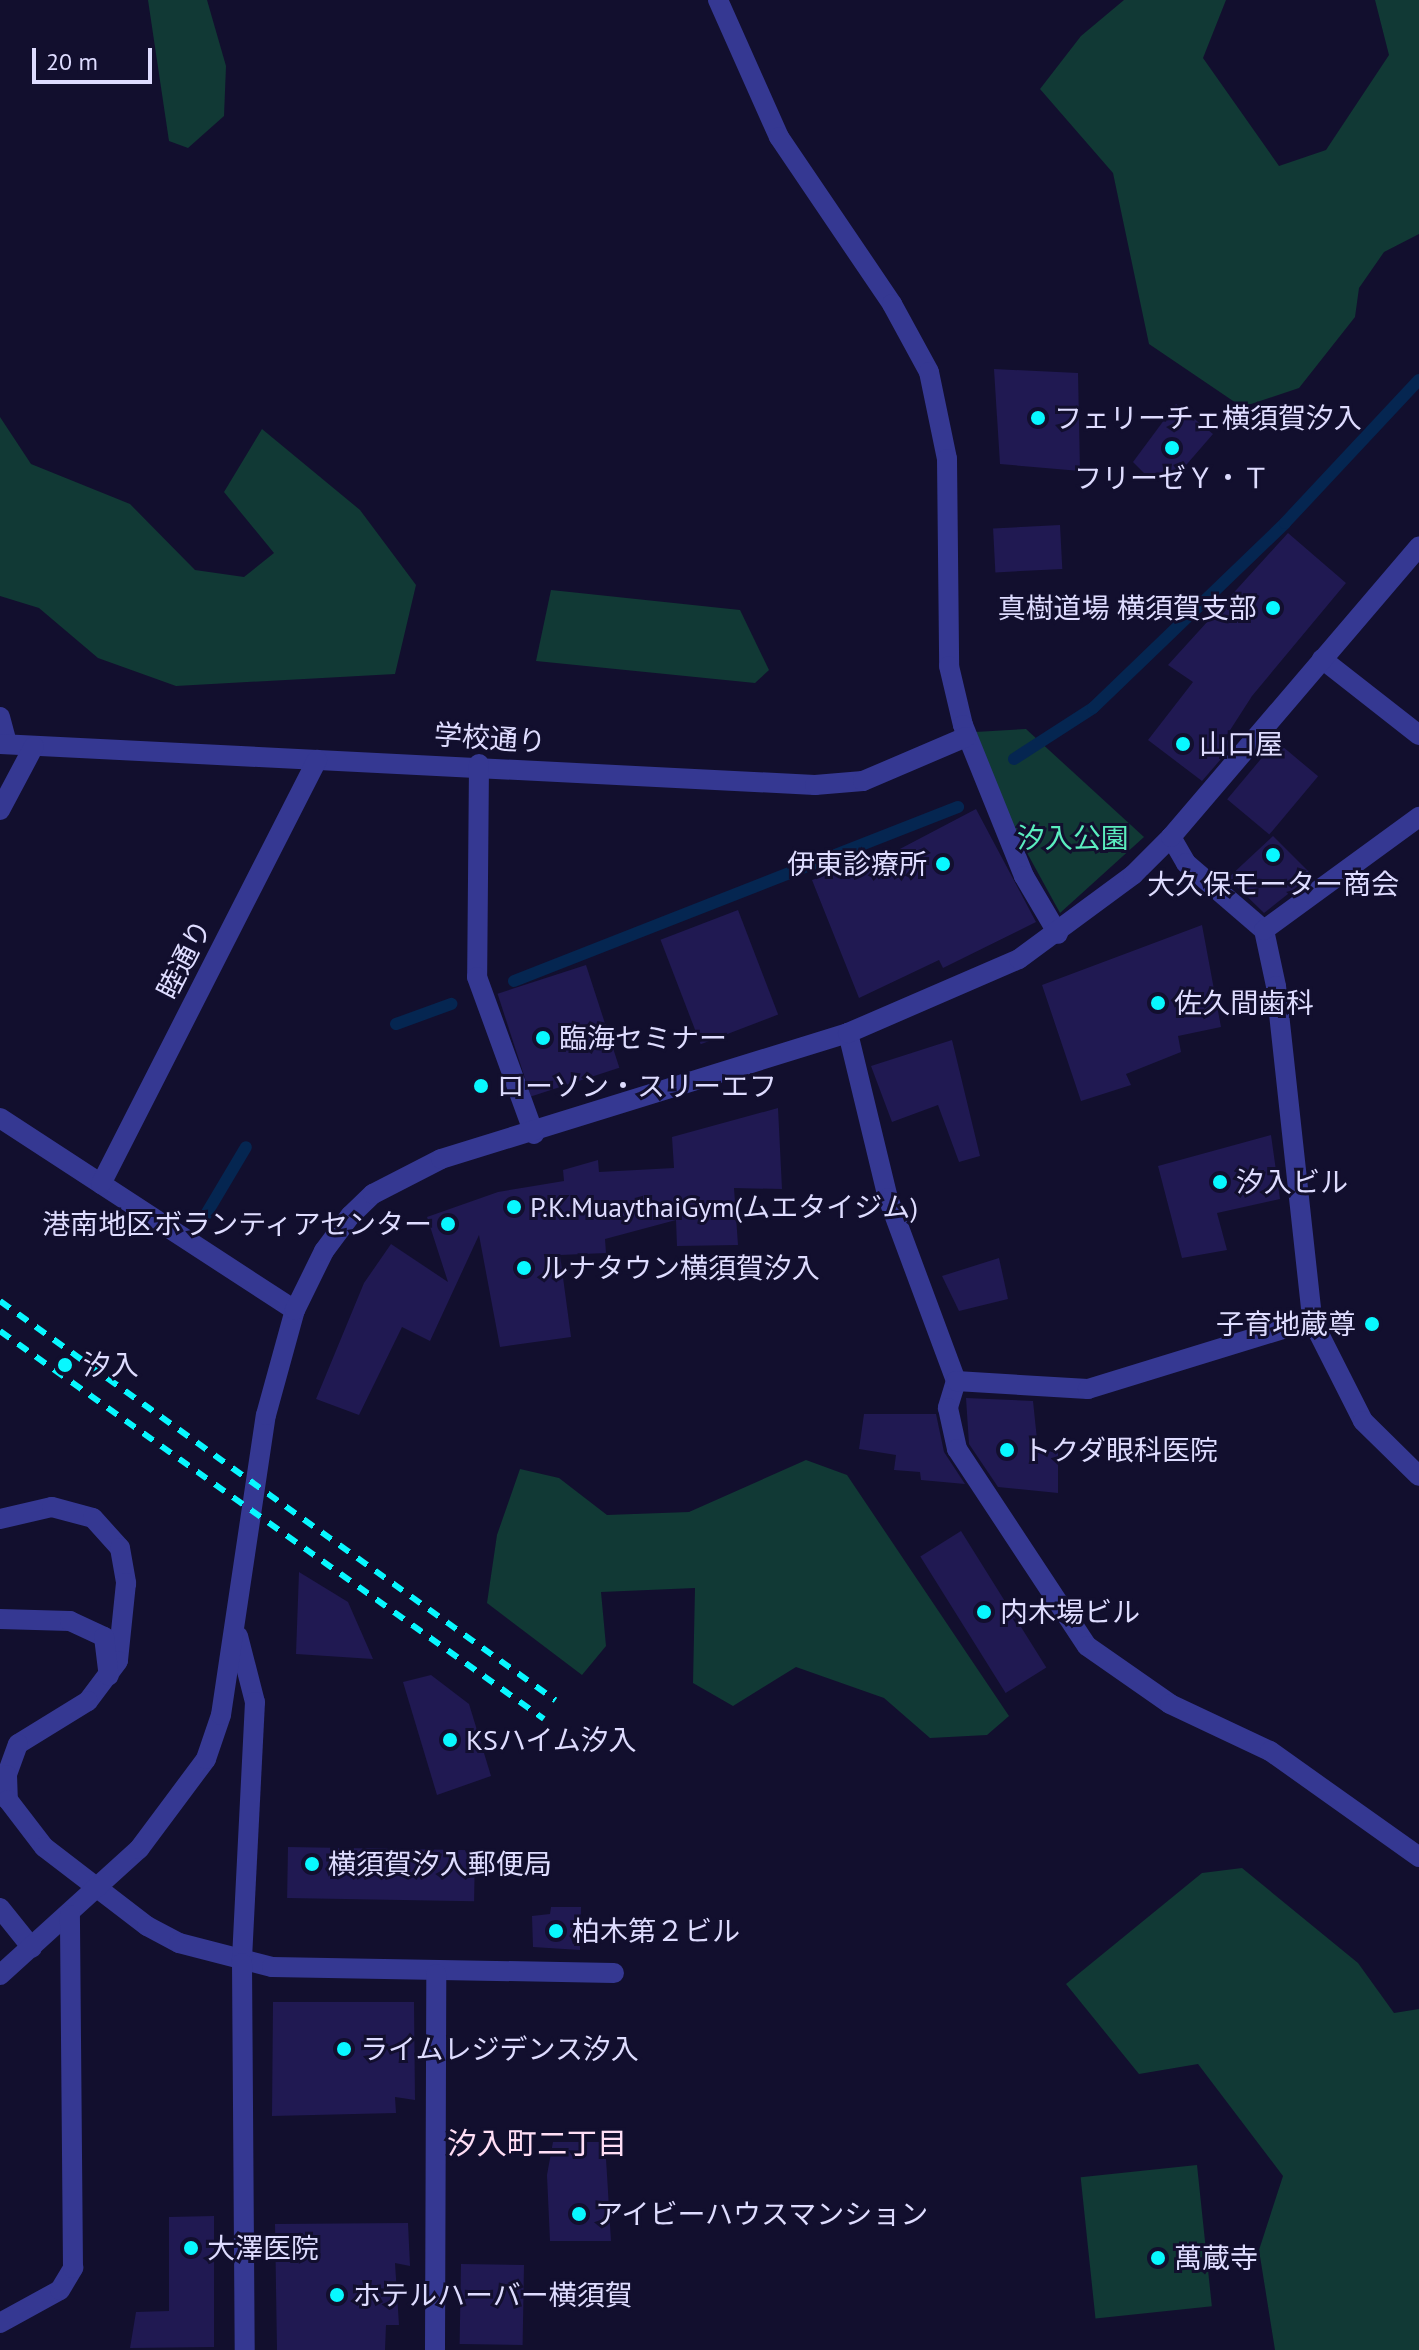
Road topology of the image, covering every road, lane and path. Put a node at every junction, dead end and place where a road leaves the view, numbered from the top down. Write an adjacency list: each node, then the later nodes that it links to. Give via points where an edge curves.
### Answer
1 (718, 0): 6 (street, via 779,137 892,304 929,372 944,431 951,507 949,666)
2 (1419, 547): 3 (street)
3 (1322, 659): 5 (street); 13 (street)
4 (0, 717): 7 (street)
5 (1419, 735)
6 (966, 737): 10 (street, 学校通り, via 863,781 815,785 718,785); 15 (street, via 1024,876)
7 (3, 744): 8 (street, 学校通り)
8 (34, 746): 9 (street, 学校通り); 11 (street)
9 (317, 760): 10 (street, 学校通り); 19 (street, 睦通り)
10 (479, 764): 18 (street, via 477,977)
11 (0, 810)
12 (1419, 817): 14 (street)
13 (1171, 837): 14 (street, via 1186,863); 15 (street)
14 (1264, 930): 21 (street, via 1276,986)
15 (1058, 934): 16 (street, via 940,998)
16 (848, 1033): 18 (street); 22 (street, via 888,1198)
17 (0, 1118): 19 (street)
18 (534, 1134): 20 (street, via 441,1159 373,1194 324,1251)
19 (101, 1184): 20 (street)
20 (295, 1310): 26 (street, via 266,1415)
21 (1312, 1320): 22 (street, via 1088,1389); 23 (street, via 1363,1421)
22 (956, 1381): 28 (street, via 948,1408 957,1449 1087,1646 1170,1704 1270,1751)
23 (1419, 1476)
24 (0, 1519): 27 (street, via 52,1507 93,1518 120,1548 126,1583 118,1661)
25 (0, 1619): 27 (street, via 70,1621 104,1637)
26 (235, 1624): 29 (street, via 221,1715 206,1759); 33 (street, via 255,1702)
27 (109, 1676): 29 (street, via 88,1701 18,1744 7,1775 8,1800 24,1827)
28 (1419, 1857)
29 (99, 1890): 31 (street); 33 (street, via 179,1943)
30 (0, 1908): 32 (street)
31 (70, 1915): 32 (street); 37 (street, via 73,2268 60,2290)
32 (32, 1948): 36 (street)
33 (242, 1963): 35 (street); 38 (street)
34 (614, 1973): 35 (street)
35 (436, 1974): 39 (street)
36 (0, 1975)
37 (0, 2323)
38 (245, 2350)
39 (435, 2350)

